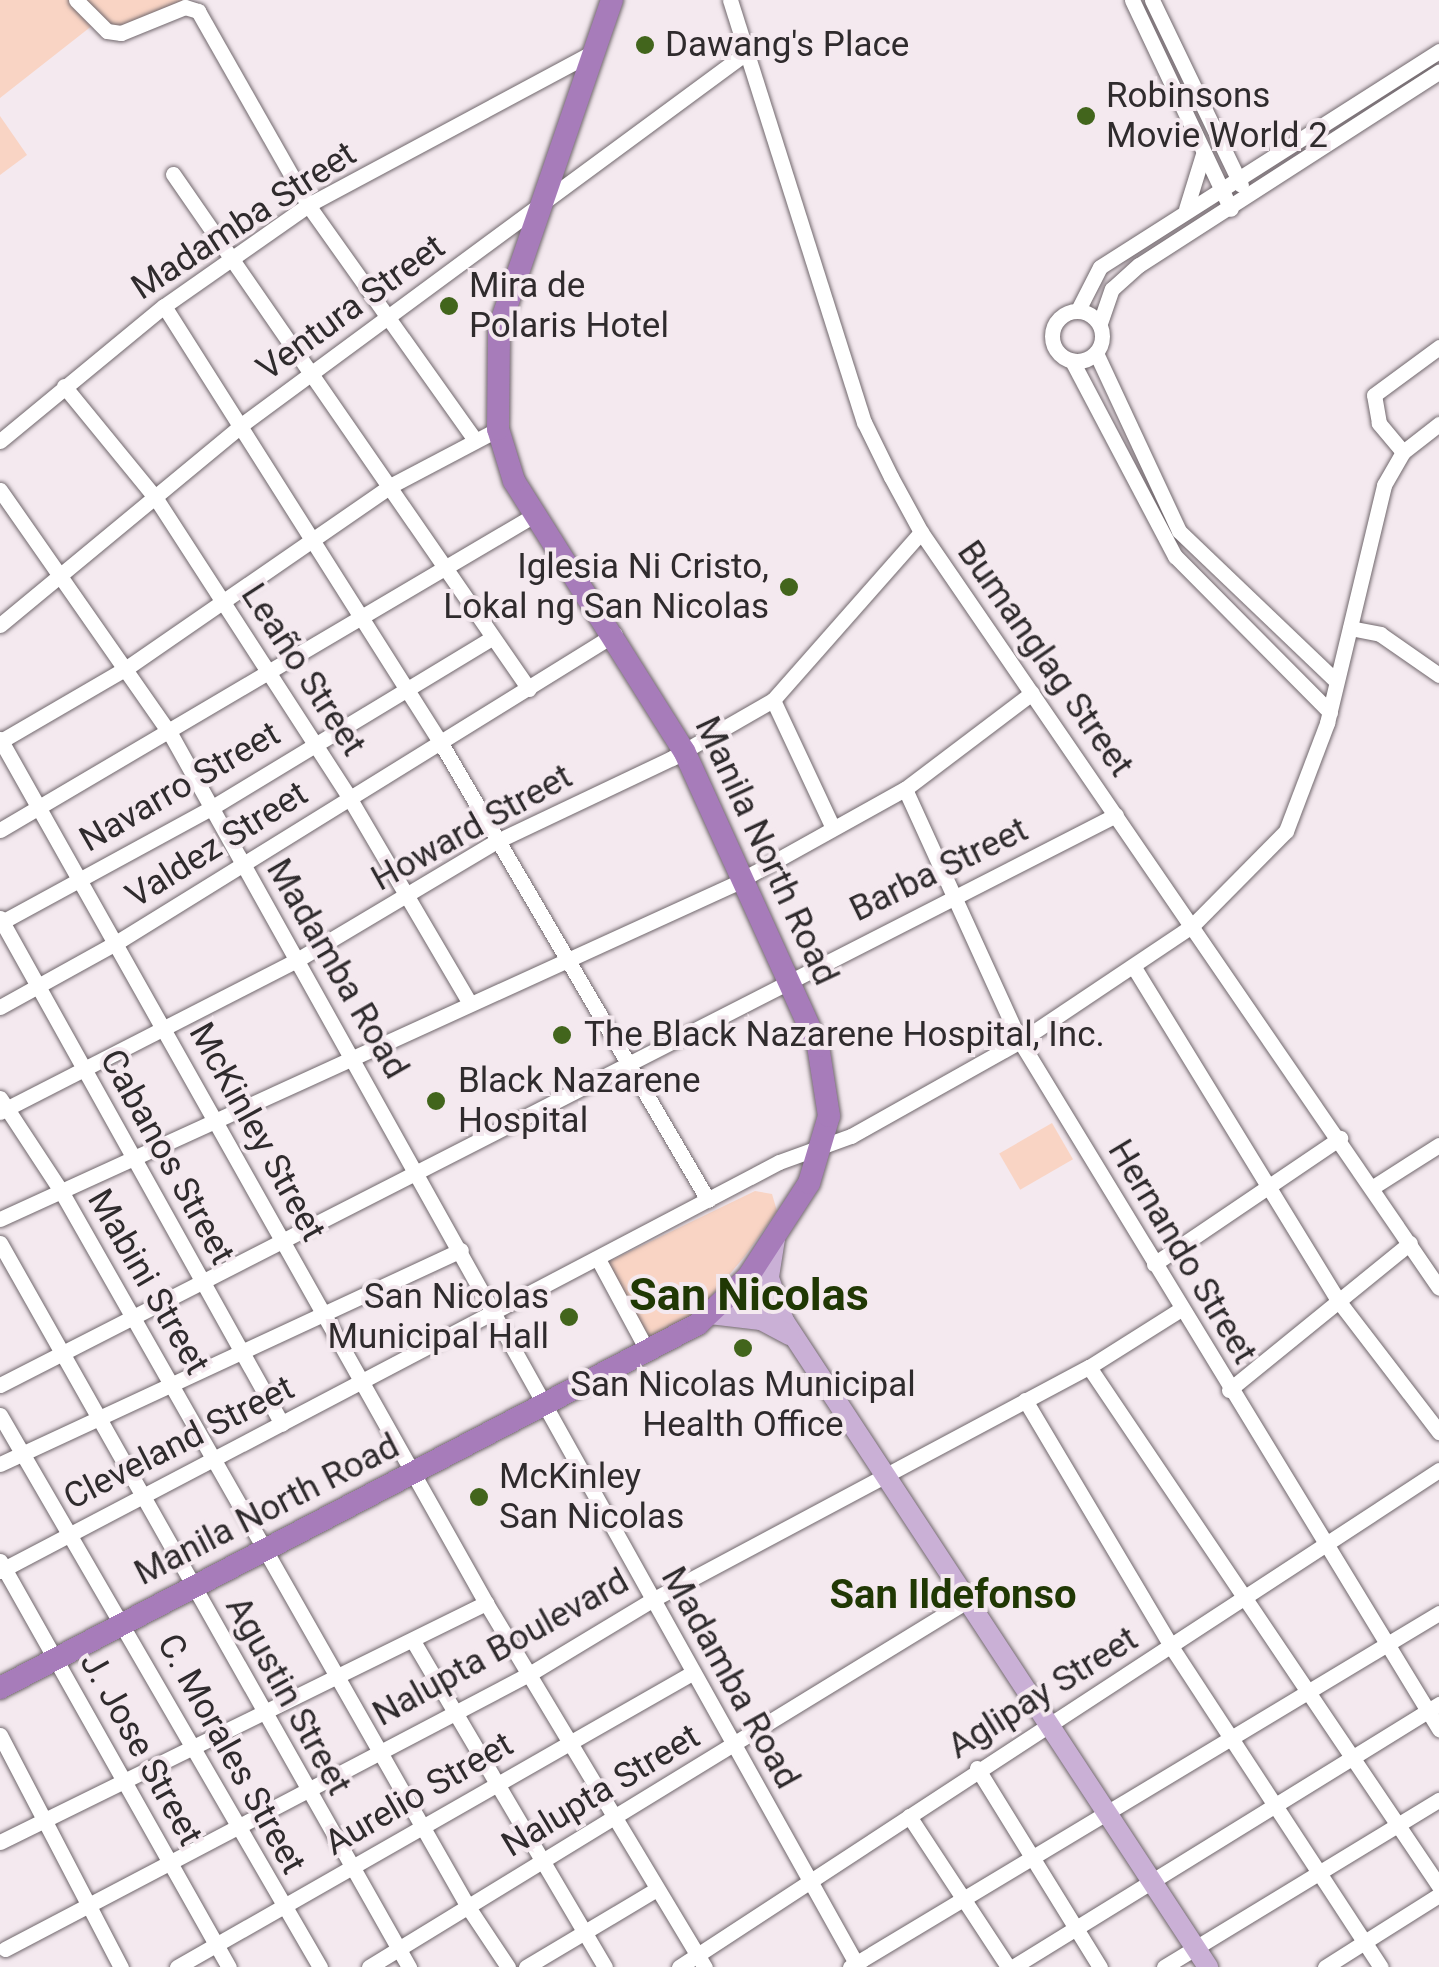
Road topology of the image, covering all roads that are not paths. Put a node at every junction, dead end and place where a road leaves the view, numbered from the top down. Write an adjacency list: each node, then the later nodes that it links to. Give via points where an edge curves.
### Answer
1 (76, 0): 20 (street, via 107,31 121,33 184,7 198,11)
2 (612, 0): 7 (highway, Manila North Road)
3 (730, 0): 8 (street, Bumanglag Street)
4 (1132, 0): 13 (street)
5 (1152, 0): 12 (street)
6 (1439, 50): 10 (street)
7 (593, 52): 19 (highway, Manila North Road); 20 (street, Madamba Street)
8 (747, 52): 19 (street, Ventura Street); 43 (street, Bumanglag Street, via 864,422)
9 (1439, 72): 11 (street)
10 (1360, 98): 11 (street); 14 (street)
11 (1371, 115): 18 (street)
12 (1223, 150): 14 (street); 16 (street)
13 (1202, 154): 17 (street); 21 (street)
14 (1265, 159): 16 (street)
15 (172, 174): 23 (street)
16 (1236, 178): 17 (street); 18 (street)
17 (1219, 190): 21 (street); 22 (street)
18 (1248, 196): 22 (street)
19 (543, 204): 26 (street, Ventura Street); 35 (highway, Manila North Road, via 496,344)
20 (308, 205): 23 (street, Madamba Street); 26 (street)
21 (1186, 209): 25 (street, via 1100,268)
22 (1231, 209): 27 (street, via 1126,275 1112,288)
23 (230, 257): 24 (street, Madamba Street); 31 (street)
24 (164, 306): 32 (street, Madamba Street); 33 (street)
25 (1078, 310): 27 (street); 30 (street, via 1061,316 1051,334 1061,356)
26 (388, 318): 31 (street, Ventura Street); 36 (street)
27 (1100, 323): 29 (street)
28 (1439, 347): 38 (street, via 1374,394 1379,423)
29 (1096, 354): 30 (street); 56 (street, via 1179,532)
30 (1072, 361): 61 (street, via 1175,556)
31 (310, 374): 33 (street, Ventura Street); 39 (street)
32 (64, 386): 37 (street, Madamba Street); 41 (street, Leaño Street)
33 (244, 423): 41 (street, Ventura Street); 44 (street)
34 (1439, 424): 38 (street)
35 (498, 430): 36 (street); 42 (highway, Manila North Road, via 503,459)
36 (474, 440): 39 (street)
37 (0, 441)
38 (1403, 452): 50 (street, via 1373,518)
39 (392, 485): 44 (street); 45 (street)
40 (0, 490): 46 (street, Madamba Road)
41 (155, 497): 46 (street, Ventura Street); 47 (street, Leaño Street)
42 (536, 514): 45 (street); 51 (highway, Manila North Road)
43 (922, 532): 59 (street, Bumanglag Street); 60 (street, Howard Street)
44 (316, 538): 47 (street); 48 (street)
45 (449, 571): 48 (street); 52 (street)
46 (61, 573): 49 (street, Ventura Street); 53 (street, Madamba Road)
47 (224, 602): 53 (street); 55 (street, Leaño Street)
48 (363, 618): 55 (street); 58 (street)
49 (0, 624)
50 (1350, 628): 54 (street, via 1380,634); 56 (street)
51 (615, 634): 57 (street, Valdez Street); 66 (highway, Manila North Road)
52 (492, 638): 57 (street); 58 (street, Navarro Street)
53 (128, 667): 62 (street, Madamba Road); 63 (street)
54 (1439, 675)
55 (270, 676): 62 (street); 64 (street, Leaño Street)
56 (1336, 681): 61 (street)
57 (529, 688): 65 (street, Valdez Street)
58 (408, 692): 64 (street, Navarro Street); 65 (street)
59 (1032, 693): 67 (street); 71 (street, Bumanglag Street)
60 (773, 700): 66 (street, Howard Street); 72 (street)
61 (1330, 712): 81 (street, via 1286,832)
62 (171, 735): 69 (street); 70 (street, Madamba Road)
63 (1, 740): 69 (street, McKinley Street)
64 (314, 744): 68 (street, Leaño Street); 70 (street, Navarro Street)
65 (442, 745): 68 (street, Valdez Street); 74 (street)
66 (684, 752): 74 (street, Howard Street); 77 (highway, Manila North Road)
67 (905, 789): 72 (street); 79 (street, Hernando Street)
68 (350, 799): 75 (street, Valdez Street); 78 (street, Leaño Street)
69 (42, 808): 73 (street); 76 (street, McKinley Street)
70 (210, 808): 75 (street, Madamba Road); 76 (street, Navarro Street)
71 (1116, 815): 79 (street, Barba Street); 81 (street, Bumanglag Street)
72 (833, 828): 77 (street)
73 (0, 830)
74 (495, 842): 78 (street, Howard Street); 83 (street)
75 (242, 865): 82 (street, Valdez Street); 84 (street, Madamba Road)
76 (84, 877): 80 (street, Navarro Street); 82 (street, McKinley Street)
77 (746, 878): 83 (street); 86 (highway, Manila North Road)
78 (409, 896): 84 (street, Howard Street); 88 (street, Leaño Street)
79 (954, 898): 86 (street, Barba Street); 91 (street, Hernando Street)
80 (1, 921): 87 (street, Cabanos Street)
81 (1194, 925): 85 (street); 97 (street, Bumanglag Street)
82 (118, 941): 87 (street, Valdez Street); 90 (street, McKinley Street)
83 (563, 959): 88 (street); 93 (street)
84 (297, 960): 90 (street, Howard Street); 92 (street, Madamba Road)
85 (1135, 970): 91 (street); 103 (street)
86 (788, 979): 93 (street, Barba Street); 99 (highway, Manila North Road, via 826,1072 829,1116)
87 (38, 986): 89 (street, Valdez Street); 94 (street, Cabanos Street)
88 (469, 1002): 92 (street)
89 (0, 1007)
90 (164, 1025): 94 (street, Howard Street); 96 (street, McKinley Street)
91 (1020, 1040): 99 (street); 113 (street, Hernando Street)
92 (354, 1060): 96 (street); 101 (street, Madamba Road)
93 (624, 1062): 101 (street, Barba Street); 105 (street)
94 (83, 1070): 95 (street, Howard Street); 100 (street, Cabanos Street)
95 (2, 1106): 104 (street, Mabini Street)
96 (217, 1119): 100 (street); 107 (street, McKinley Street)
97 (1340, 1138): 102 (street, Bumanglag Street); 103 (street)
98 (1439, 1144): 102 (street)
99 (820, 1149): 105 (street, Cleveland Street); 108 (highway, Manila North Road)
100 (133, 1158): 104 (street); 114 (street, Cabanos Street)
101 (417, 1172): 107 (street, Barba Street); 111 (street, Madamba Road)
102 (1373, 1187): 110 (street, Bumanglag Street)
103 (1266, 1189): 113 (street); 116 (street)
104 (61, 1191): 106 (street); 119 (street, Mabini Street)
105 (708, 1200): 112 (street, Cleveland Street)
106 (0, 1219)
107 (281, 1238): 114 (street, Barba Street); 120 (street, McKinley Street)
108 (776, 1239): 121 (highway, Manila North Road); 122 (main road, via 769,1278)
109 (0, 1243): 123 (street, Agustin Street)
110 (1410, 1244): 115 (street, Bumanglag Street); 116 (street)
111 (460, 1250): 118 (street, Madamba Road); 120 (street)
112 (598, 1259): 118 (street, Cleveland Street); 124 (street)
113 (1154, 1264): 117 (street, Hernando Street)
114 (201, 1280): 119 (street, Barba Street); 125 (street, Cabanos Street)
115 (1439, 1288)
116 (1340, 1303): 130 (street); 136 (street)
117 (1181, 1309): 126 (street, Nalupta Boulevard); 130 (street, Hernando Street)
118 (494, 1311): 127 (street, Cleveland Street); 132 (street, Madamba Road)
119 (132, 1313): 123 (street, Barba Street); 129 (street, Mabini Street)
120 (323, 1314): 125 (street); 127 (street, McKinley Street)
121 (710, 1314): 122 (main road, via 761,1320); 124 (highway, Manila North Road)
122 (795, 1339): 142 (main road)
123 (62, 1352): 128 (street, Barba Street); 134 (street, Agustin Street)
124 (648, 1352): 132 (highway, Manila North Road)
125 (243, 1353): 129 (street); 135 (street, Cabanos Street)
126 (1090, 1367): 131 (street, Nalupta Boulevard); 149 (street)
127 (364, 1381): 135 (street, Cleveland Street); 141 (street, McKinley Street)
128 (0, 1384)
129 (174, 1386): 134 (street); 138 (street, Mabini Street)
130 (1229, 1390): 145 (street, Hernando Street)
131 (1025, 1400): 142 (street, Nalupta Boulevard); 157 (street)
132 (545, 1408): 141 (highway, Manila North Road); 150 (street, Madamba Road)
133 (0, 1415): 137 (street, C. Morales Street)
134 (98, 1419): 137 (street); 143 (street, Agustin Street)
135 (282, 1424): 138 (street, Cleveland Street)
136 (1439, 1432)
137 (20, 1454): 139 (street); 144 (street, C. Morales Street)
138 (214, 1459): 143 (street, Cleveland Street); 146 (street, Mabini Street)
139 (0, 1464)
140 (1439, 1470): 145 (street, Aglipay Street)
141 (414, 1473): 146 (highway, Manila North Road); 152 (street, McKinley Street)
142 (882, 1475): 150 (street, Nalupta Boulevard); 151 (main road)
143 (138, 1494): 144 (street, Cleveland Street); 148 (street, Agustin Street)
144 (68, 1533): 147 (street, Cleveland Street); 154 (street, C. Morales Street)
145 (1323, 1543): 149 (street, Aglipay Street); 156 (street, Hernando Street)
146 (268, 1552): 148 (highway, Manila North Road); 159 (street, Mabini Street)
147 (2, 1567): 158 (street, J. Jose Street)
148 (193, 1588): 154 (highway, Manila North Road); 165 (street, Agustin Street)
149 (1246, 1596): 157 (street, Aglipay Street); 163 (street)
150 (652, 1600): 160 (street, Madamba Road); 161 (street, Nalupta Boulevard)
151 (965, 1602): 167 (main road); 173 (street, Nalupta Street)
152 (486, 1603): 155 (street); 161 (street, McKinley Street)
153 (1439, 1613): 156 (street)
154 (122, 1624): 158 (highway, Manila North Road); 172 (street, C. Morales Street)
155 (413, 1641): 159 (street); 166 (street)
156 (1386, 1641): 163 (street); 164 (street, Hernando Street)
157 (1172, 1648): 167 (street, Aglipay Street); 170 (street)
158 (55, 1658): 162 (highway, Manila North Road); 177 (street, J. Jose Street)
159 (340, 1672): 165 (street); 174 (street, Mabini Street)
160 (692, 1672): 171 (street, Aurelio Street); 173 (street, Madamba Road)
161 (531, 1673): 166 (street, Nalupta Boulevard); 171 (street, McKinley Street)
162 (0, 1688)
163 (1309, 1692): 170 (street); 175 (street)
164 (1433, 1707): 168 (street, Hernando Street); 175 (street)
165 (260, 1709): 172 (street); 179 (street, Agustin Street)
166 (454, 1712): 174 (street, Nalupta Boulevard); 178 (street)
167 (1043, 1724): 176 (street, Aglipay Street); 182 (main road)
168 (1439, 1729)
169 (0, 1735): 185 (street)
170 (1230, 1738): 181 (street); 182 (street)
171 (569, 1742): 178 (street, Aurelio Street); 184 (street, McKinley Street)
172 (194, 1744): 177 (street); 188 (street, C. Morales Street)
173 (733, 1745): 184 (street, Nalupta Street); 195 (street, Madamba Road)
174 (381, 1748): 179 (street, Nalupta Boulevard); 186 (street, Mabini Street)
175 (1353, 1760): 181 (street); 187 (street)
176 (976, 1768): 183 (street, Aglipay Street); 190 (street)
177 (126, 1780): 185 (street); 191 (street, J. Jose Street)
178 (495, 1783): 186 (street, Aurelio Street); 192 (street)
179 (305, 1790): 188 (street, Nalupta Boulevard); 193 (street, Agustin Street)
180 (1439, 1800): 187 (street)
181 (1276, 1806): 194 (street); 196 (street)
182 (1104, 1811): 190 (street); 196 (main road)
183 (909, 1816): 195 (street, Aglipay Street); 200 (street)
184 (614, 1818): 192 (street, Nalupta Street); 198 (street, McKinley Street)
185 (42, 1820): 189 (street); 201 (street)
186 (422, 1825): 193 (street, Aurelio Street); 202 (street, Mabini Street)
187 (1398, 1825): 194 (street); 197 (street)
188 (238, 1827): 191 (street, Nalupta Boulevard); 203 (street, C. Morales Street)
189 (0, 1842)
190 (1032, 1856): 200 (street); 204 (street)
191 (170, 1860): 201 (street, Nalupta Boulevard); 207 (street, J. Jose Street)
192 (542, 1862): 202 (street, Nalupta Street); 205 (street)
193 (351, 1868): 203 (street, Aurelio Street); 210 (street, Agustin Street)
194 (1318, 1873): 206 (street); 208 (street)
195 (810, 1879): 211 (street, Aglipay Street); 212 (street, Madamba Road)
196 (1150, 1882): 204 (street); 208 (main road)
197 (1439, 1886)
198 (657, 1889): 205 (street); 211 (street, McKinley Street)
199 (1439, 1895): 206 (street)
200 (960, 1901): 212 (street); 223 (street)
201 (86, 1904): 209 (street, Nalupta Boulevard); 213 (street)
202 (468, 1907): 210 (street, Nalupta Street); 219 (street, Mabini Street)
203 (283, 1908): 207 (street, Aurelio Street); 216 (street, C. Morales Street)
204 (1075, 1927): 223 (street); 224 (street)
205 (584, 1931): 220 (street); 221 (street)
206 (1364, 1942): 227 (street); 228 (street)
207 (216, 1946): 214 (street, Aurelio Street); 215 (street, J. Jose Street)
208 (1194, 1947): 225 (street); 226 (main road)
209 (5, 1950)
210 (398, 1950): 217 (street, Nalupta Street); 218 (street, Agustin Street)
211 (701, 1961): 222 (street, Aglipay Street)
212 (854, 1966)
213 (121, 1967)
214 (177, 1967)
215 (229, 1967)
216 (320, 1967)
217 (369, 1967)
218 (409, 1967)
219 (508, 1967)
220 (526, 1967)
221 (605, 1967)
222 (679, 1967)
223 (1010, 1967)
224 (1100, 1967)
225 (1164, 1967)
226 (1208, 1967)
227 (1324, 1967)
228 (1381, 1967)

